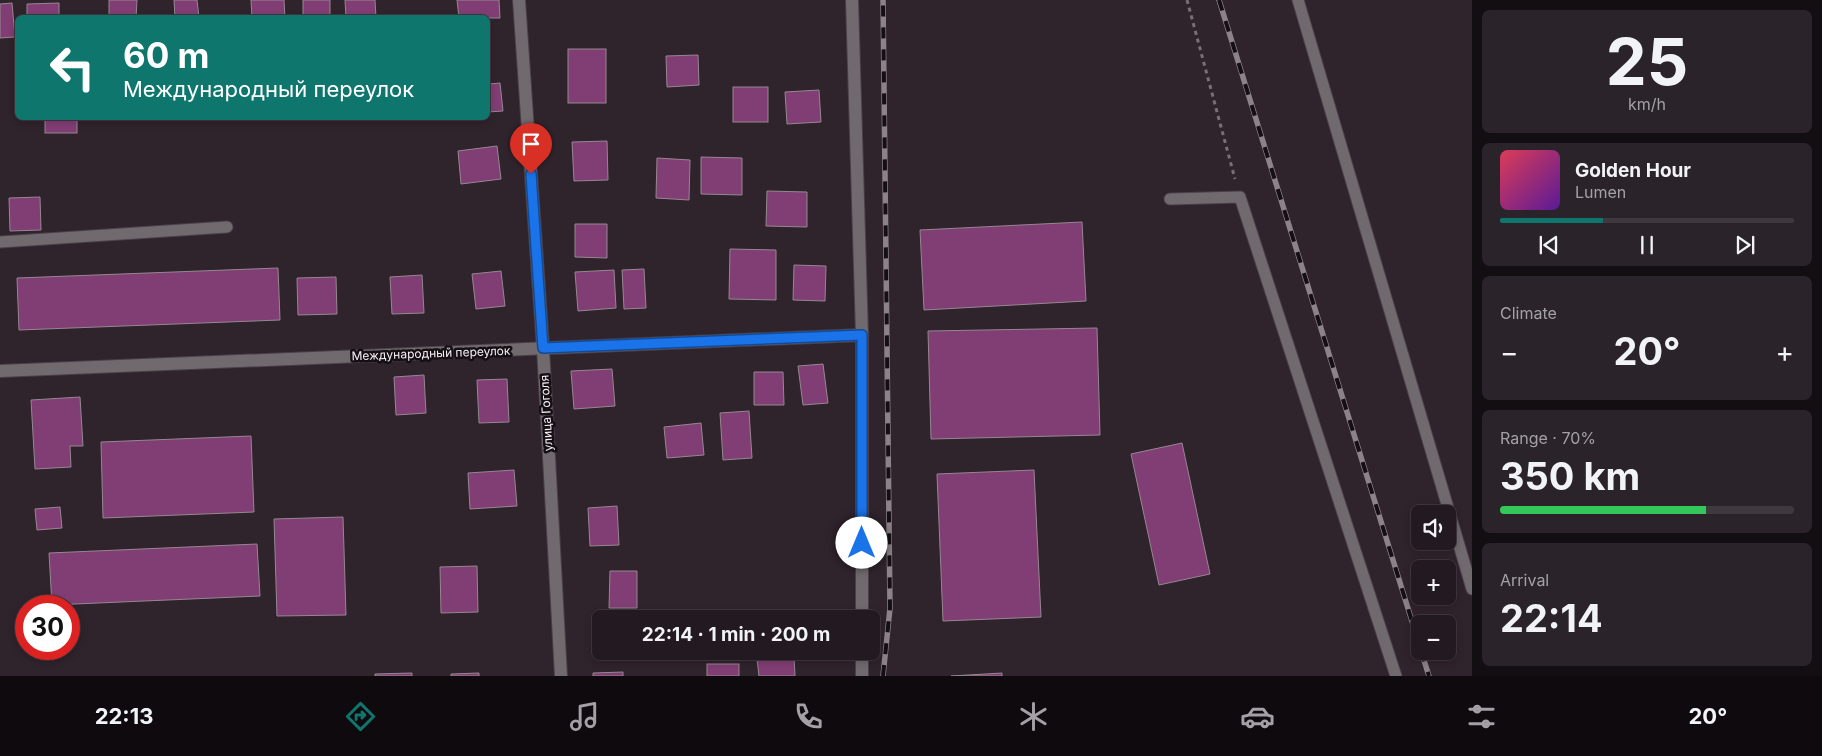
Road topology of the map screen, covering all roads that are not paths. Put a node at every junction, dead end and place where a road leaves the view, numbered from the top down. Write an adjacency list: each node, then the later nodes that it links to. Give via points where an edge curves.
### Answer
1 (519, 0): 8 (street, улица Гоголя)
2 (852, 0): 7 (street)
3 (1298, 0): 10 (lane)
4 (1170, 199): 15 (lane, via 1240,197)
5 (227, 226): 6 (lane)
6 (0, 242)
7 (862, 335): 8 (street, Международный переулок); 11 (street)
8 (543, 348): 9 (street, Международный переулок); 13 (street, улица Гоголя)
9 (0, 371)
10 (1472, 589)
11 (862, 610)
12 (862, 660): 14 (street)
13 (561, 676)
14 (862, 676)
15 (1396, 676)

